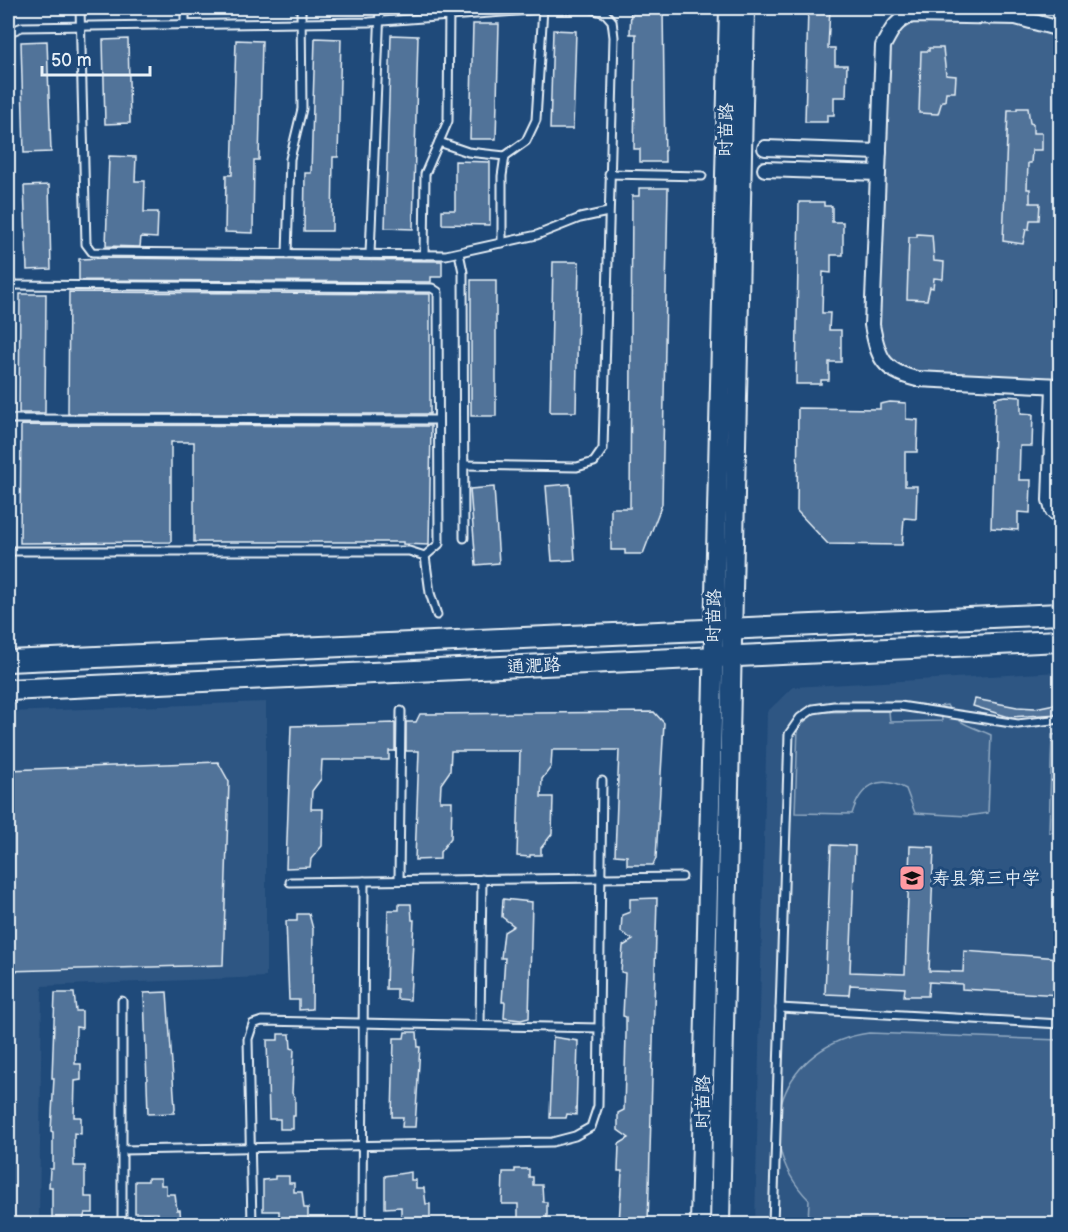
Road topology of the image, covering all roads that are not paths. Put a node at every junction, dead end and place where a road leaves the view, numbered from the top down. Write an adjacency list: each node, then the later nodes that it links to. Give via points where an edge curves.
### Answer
1 (80, 8): 11 (lane)
2 (185, 8): 10 (lane)
3 (301, 8): 9 (lane)
4 (380, 8): 28 (lane)
5 (449, 8): 14 (lane, via 448,121)
6 (543, 8): 9 (lane, via 369,22); 17 (lane, via 537,120 526,141); 21 (lane, via 591,9 605,13 612,21)
7 (729, 8): 41 (street, 时苗路)
8 (745, 8): 41 (street, 时苗路)
9 (302, 23): 10 (lane); 27 (lane, via 303,109 290,159)
10 (185, 24): 11 (lane)
11 (81, 26): 13 (lane, via 22,27 10,32); 27 (lane, via 86,244 92,252)
12 (1060, 29): 16 (street, via 1016,17 901,18 883,46)
13 (8, 39)
14 (439, 142): 17 (lane, via 468,152); 29 (lane, via 425,174)
15 (765, 148): 16 (street)
16 (879, 152): 20 (street)
17 (505, 156): 24 (lane)
18 (765, 169): 20 (street)
19 (8, 171): 26 (lane)
20 (878, 173): 31 (street, via 872,325 884,364 899,375 916,379)
21 (609, 174): 22 (lane); 23 (lane)
22 (702, 176)
23 (608, 212): 24 (lane); 34 (lane, via 603,449 594,462 578,467)
24 (502, 243): 25 (lane)
25 (459, 253): 29 (lane); 34 (lane)
26 (10, 254)
27 (287, 254): 28 (lane)
28 (370, 254): 29 (lane)
29 (424, 255)
30 (8, 285): 38 (lane, via 432,288 438,292 438,543)
31 (1057, 386): 35 (street, via 1050,500 1053,511)
32 (8, 419): 33 (lane)
33 (437, 420)
34 (465, 465): 36 (lane)
35 (1060, 516)
36 (464, 538)
37 (8, 551): 38 (lane, via 408,551)
38 (425, 556): 40 (lane)
39 (1060, 614): 41 (main road, 通淝路)
40 (437, 615)
41 (722, 629): 43 (street, 时苗路); 44 (main road, 通淝路)
42 (1060, 641): 43 (main road, 通淝路)
43 (722, 657): 45 (main road, 通淝路); 63 (street, 时苗路); 64 (street, 时苗路)
44 (8, 661)
45 (8, 690)
46 (401, 711): 51 (lane)
47 (1060, 719): 55 (lane, via 1018,724 900,706 813,709 800,718 789,734)
48 (602, 781): 58 (lane)
49 (682, 877): 50 (lane)
50 (482, 879): 51 (lane); 57 (lane)
51 (399, 880): 52 (lane)
52 (364, 881): 53 (lane); 60 (lane)
53 (290, 882)
54 (122, 1001): 59 (lane)
55 (780, 1008): 56 (lane); 65 (lane)
56 (1060, 1024)
57 (480, 1025): 58 (lane); 62 (lane, via 262,1021 253,1024 248,1039)
58 (599, 1028): 59 (lane, via 598,1106 591,1127 552,1143)
59 (122, 1150): 61 (lane)
60 (362, 1215)
61 (122, 1224)
62 (252, 1224)
63 (700, 1224)
64 (720, 1224)
65 (773, 1224)

